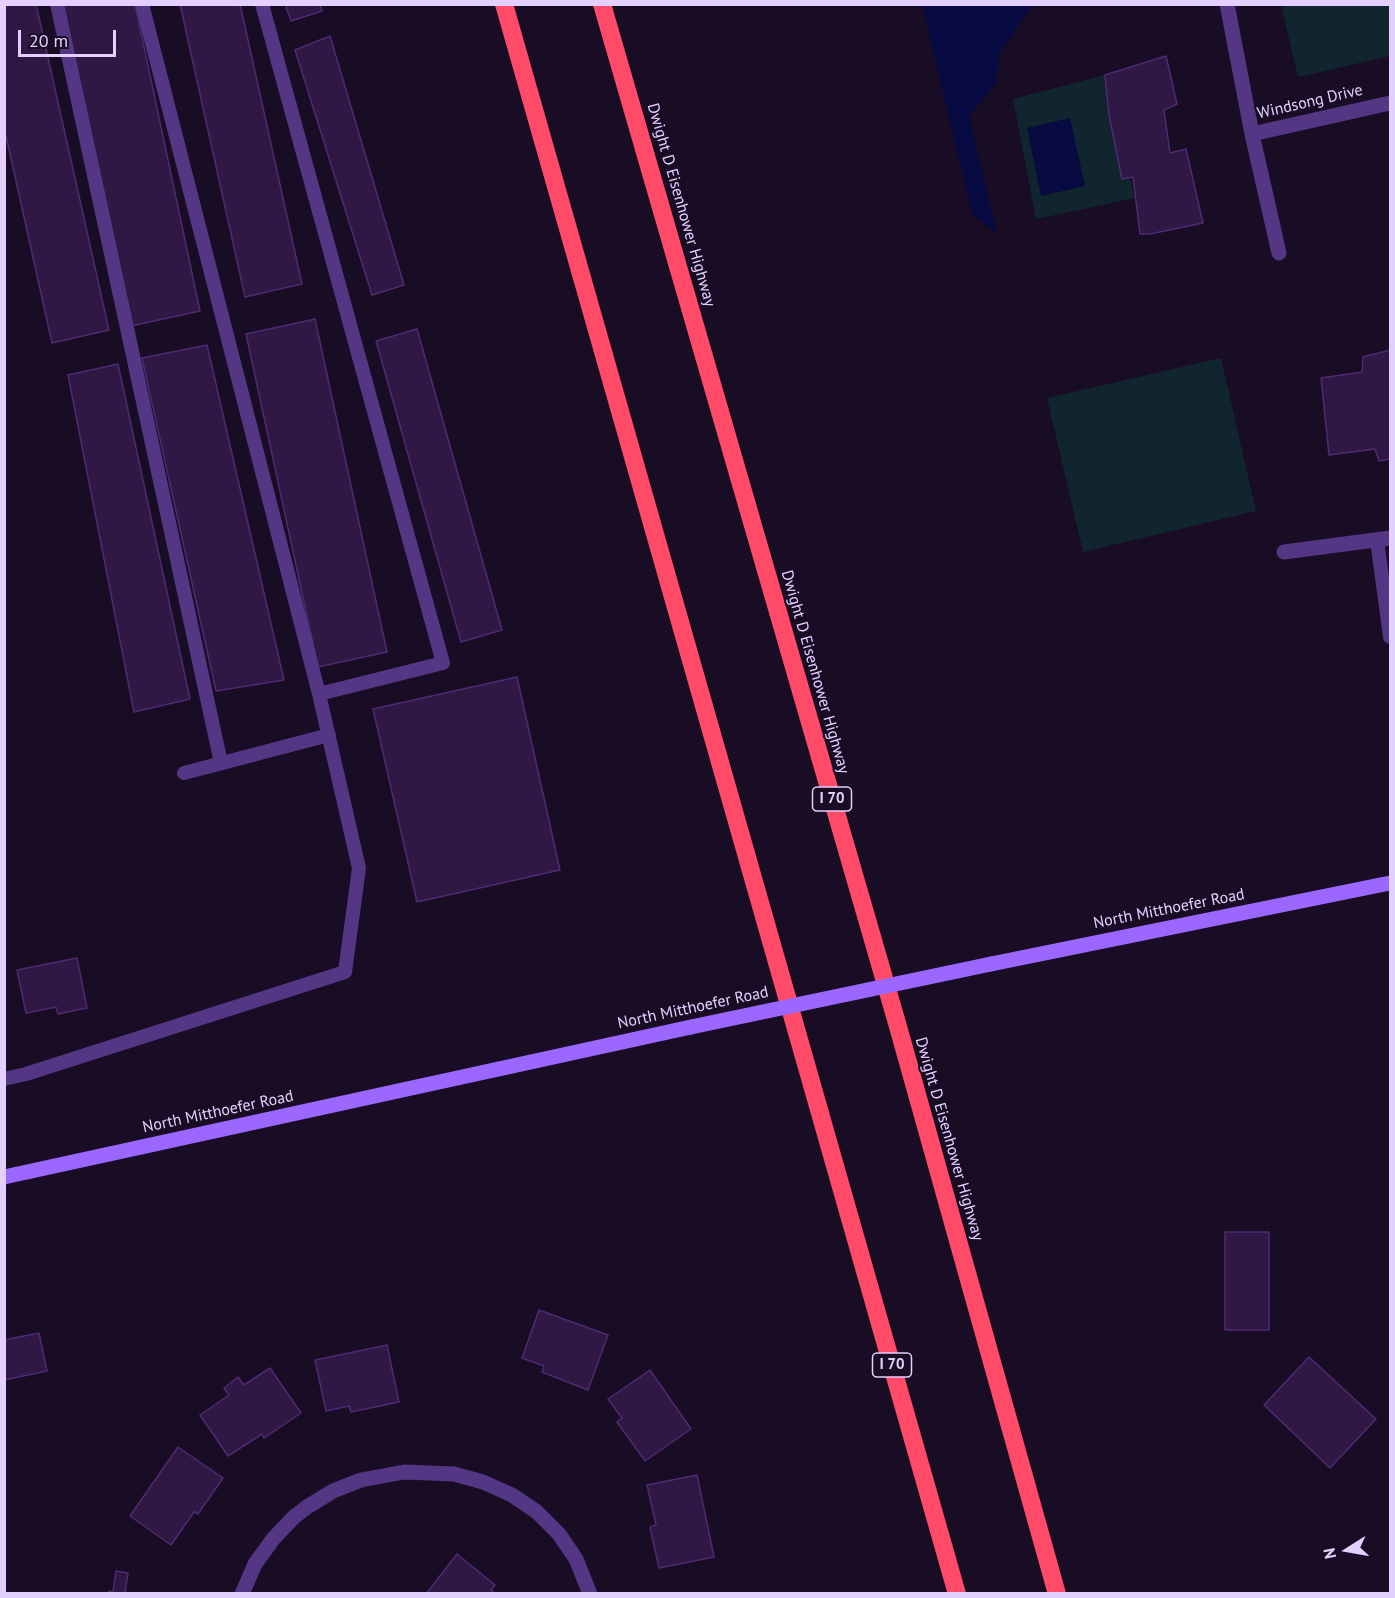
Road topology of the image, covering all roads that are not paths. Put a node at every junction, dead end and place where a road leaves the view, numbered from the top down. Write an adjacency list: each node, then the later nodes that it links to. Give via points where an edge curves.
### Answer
1 (57, 4): 15 (lane)
2 (142, 4): 13 (lane)
3 (262, 4): 13 (lane, via 443,663)
4 (504, 4): 22 (highway, I 70)
5 (602, 4): 23 (highway, Dwight D Eisenhower Highway / I 70, via 897,1023)
6 (1227, 4): 8 (street)
7 (1390, 103): 8 (street, Windsong Drive)
8 (1252, 134): 9 (street, Windsong Drive)
9 (1279, 253)
10 (1384, 539): 11 (street); 12 (lane)
11 (1284, 552)
12 (1390, 637)
13 (319, 694): 14 (lane)
14 (329, 735): 15 (lane); 18 (lane, via 358,868 345,972)
15 (221, 763): 16 (lane)
16 (184, 772)
17 (1390, 883): 19 (main road, North Mitthoefer Road, bridge, via 691,1027)
18 (4, 1079)
19 (4, 1177)
20 (242, 1593): 21 (street, via 255,1564 273,1539 307,1507 361,1480 404,1472 454,1474 512,1495 559,1534 576,1559)
21 (590, 1593)
22 (957, 1593)
23 (1057, 1593)

